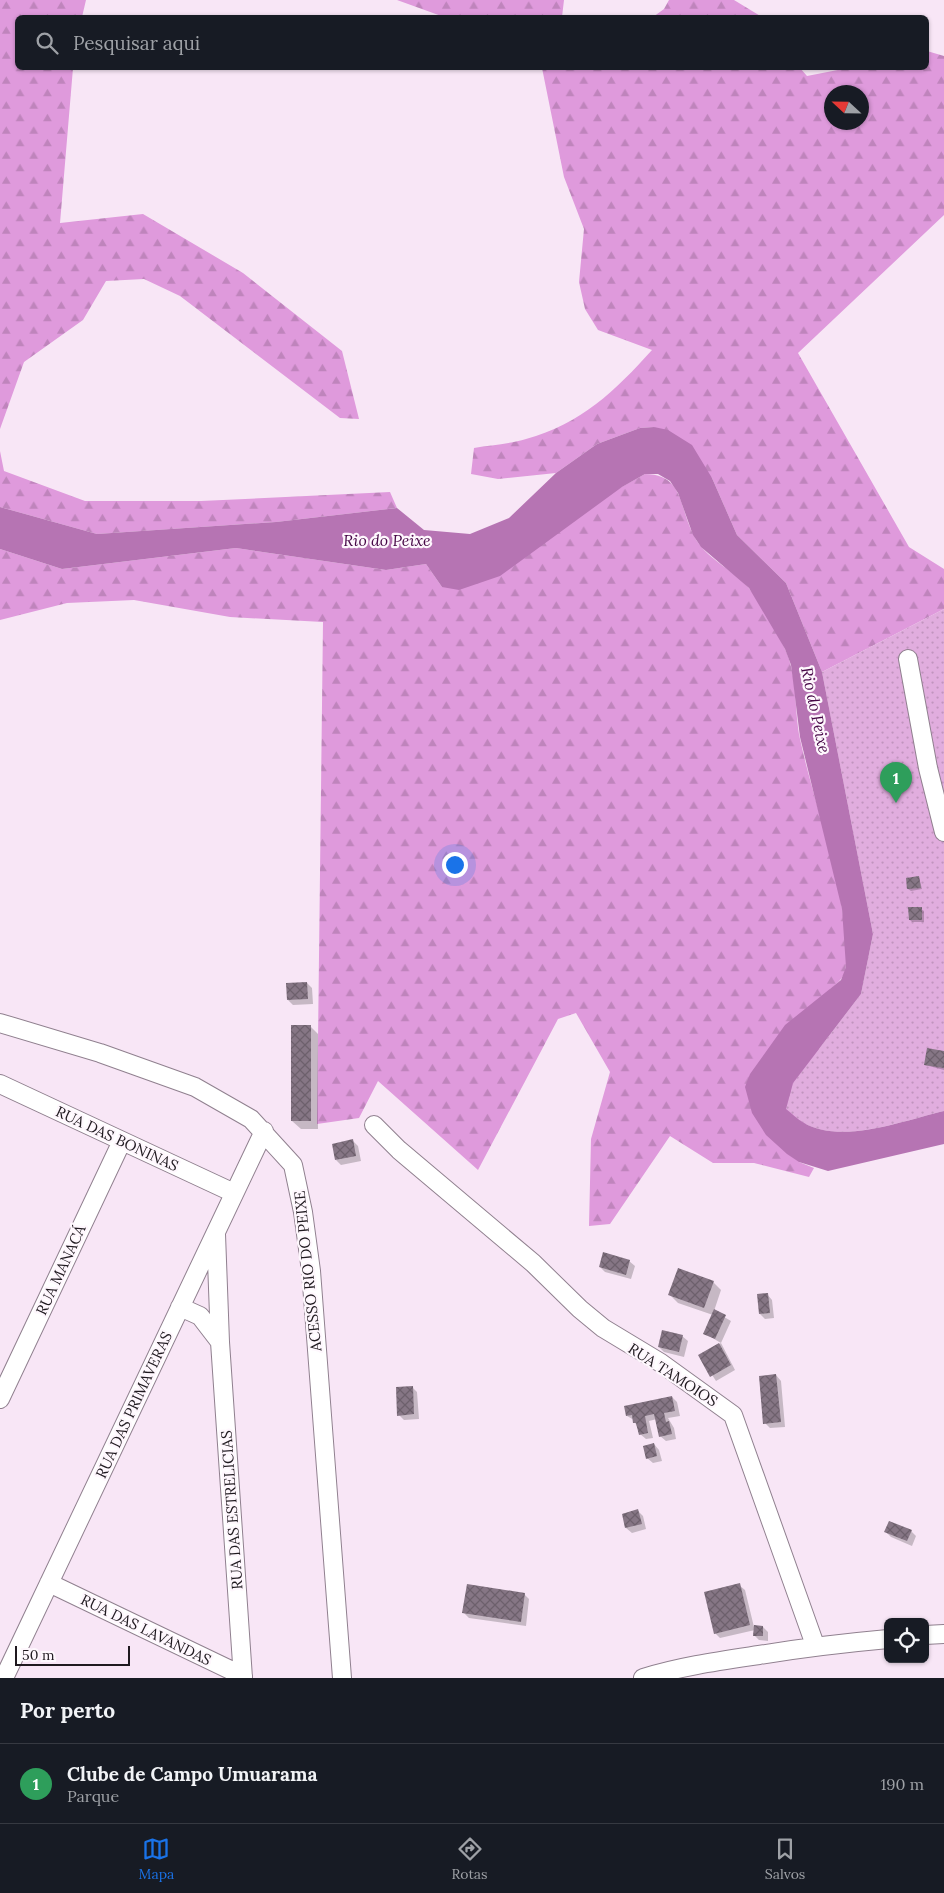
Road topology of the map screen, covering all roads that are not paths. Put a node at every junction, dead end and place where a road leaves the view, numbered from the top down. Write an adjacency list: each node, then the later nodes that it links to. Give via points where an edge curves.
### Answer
1 (908, 659): 2 (street, via 928,768)
2 (944, 832)
3 (0, 1023): 6 (street, ACESSO RIO DO PEIXE, via 100,1053 195,1087 251,1118)
4 (2, 1089): 7 (street, RUA DAS BONINAS)
5 (374, 1125): 17 (street, RUA TAMOIOS, via 399,1150 533,1262 603,1328 661,1363 733,1414)
6 (264, 1131): 8 (street, RUA DAS PRIMAVERAS); 20 (street, ACESSO RIO DO PEIXE, via 293,1165 303,1212 311,1271)
7 (122, 1141): 8 (street, RUA DAS BONINAS); 12 (street, RUA MANACÁ)
8 (234, 1193): 9 (street, RUA DAS PRIMAVERAS)
9 (216, 1232): 10 (street, RUA DAS PRIMAVERAS); 11 (street, RUA DAS ESTRELICIAS)
10 (180, 1307): 11 (street, via 200,1316); 13 (street, RUA DAS PRIMAVERAS)
11 (220, 1342): 18 (street, RUA DAS ESTRELICIAS)
12 (0, 1399)
13 (49, 1583): 18 (street, RUA DAS LAVANDAS); 19 (street, RUA DAS PRIMAVERAS)
14 (944, 1634): 15 (street)
15 (929, 1636)
16 (884, 1639): 17 (street)
17 (815, 1646): 21 (street, via 675,1668)
18 (243, 1677)
19 (4, 1678)
20 (342, 1678)
21 (643, 1678)

